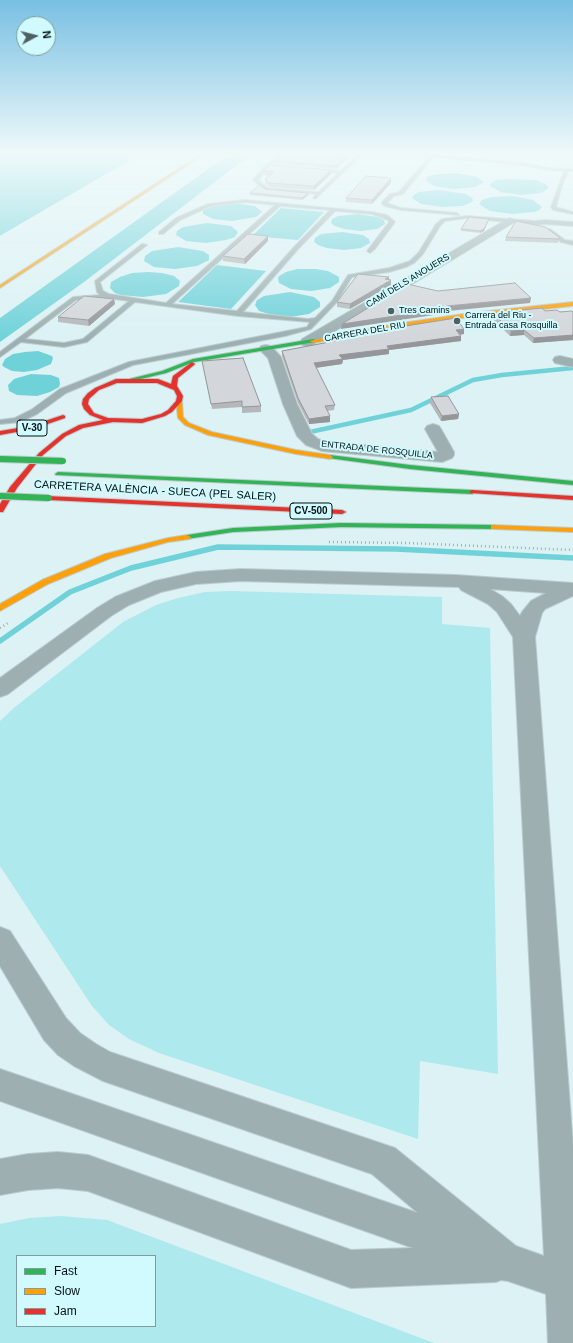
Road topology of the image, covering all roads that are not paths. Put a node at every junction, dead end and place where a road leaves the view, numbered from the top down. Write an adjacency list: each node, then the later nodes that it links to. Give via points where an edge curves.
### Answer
1 (110, 215): 15 (main road)
2 (188, 215): 11 (lane)
3 (266, 215): 19 (lane)
4 (328, 215): 20 (lane)
5 (379, 215): 14 (lane, via 392,222)
6 (460, 215): 7 (lane)
7 (467, 216): 8 (lane); 22 (lane, via 444,220 438,225 421,253 412,262 404,266 350,276 334,302)
8 (509, 220): 9 (lane); 25 (street, CAMÍ DELS ANOUERS)
9 (535, 223): 10 (lane); 12 (lane, via 562,241)
10 (573, 224)
11 (161, 233)
12 (573, 243)
13 (144, 245): 16 (lane, via 97,282 100,292)
14 (370, 251)
15 (0, 287)
16 (107, 296): 17 (lane); 24 (lane, via 75,298)
17 (134, 300): 19 (lane); 24 (lane, via 85,341 64,345)
18 (573, 304): 25 (main road, CARRERA DEL RIU, via 437,319)
19 (167, 305): 20 (lane)
20 (238, 314): 21 (lane)
21 (272, 318): 22 (lane, via 308,321); 23 (lane, via 279,322 282,330)
22 (317, 319): 23 (lane, via 309,328)
23 (275, 336): 35 (lane, via 131,364 63,391 34,412 17,420)
24 (19, 340): 27 (lane)
25 (307, 342): 26 (main road, CARRERA DEL RIU)
26 (266, 349): 28 (main road, CARRERA DEL RIU); 36 (street, ENTRADA DE ROSQUILLA, via 274,357 290,404 305,436 312,442 322,446 442,458 446,452)
27 (0, 356)
28 (206, 359): 29 (main road, CARRERA DEL RIU, via 186,362 164,372); 30 (main road, CARRERA DEL RIU, via 188,366 178,374 174,382)
29 (128, 380): 30 (main road, via 158,381); 31 (main road, via 101,386)
30 (177, 390): 32 (main road)
31 (86, 399): 33 (main road); 34 (main road, via 85,404 92,414)
32 (180, 401): 34 (main road, via 170,411 158,417 142,421); 46 (main road, via 180,417 187,424 210,434 236,440 296,452 410,467)
33 (69, 413): 37 (main road); 38 (main road, V-30, via 31,428)
34 (118, 421): 47 (main road, via 89,424 64,435 41,454)
35 (0, 422)
36 (433, 430)
37 (43, 432)
38 (0, 433)
39 (26, 452): 47 (main road)
40 (0, 459): 41 (main road, bridge)
41 (67, 461)
42 (15, 473): 43 (main road, CARRETERA VALÈNCIA - SUECA (PEL SALER))
43 (36, 473)
44 (55, 474): 50 (main road, CARRETERA VALÈNCIA - SUECA (PEL SALER))
45 (440, 480): 48 (main road)
46 (573, 483)
47 (14, 487): 51 (main road)
48 (573, 490)
49 (0, 496): 52 (main road, CARRETERA VALÈNCIA - SUECA (PEL SALER) / CV-500, bridge)
50 (573, 498)
51 (0, 510)
52 (348, 513)
53 (436, 517): 54 (main road)
54 (573, 524)
55 (573, 530): 58 (main road, via 341,525 233,530 168,540 108,556 45,582)
56 (456, 581): 57 (street); 59 (street, via 495,600); 60 (street, via 241,575 174,582 140,592 110,608)
57 (573, 589): 59 (street, via 538,606 532,612)
58 (0, 608)
59 (524, 636): 65 (street)
60 (0, 689)
61 (0, 940): 64 (street, via 55,1028 69,1044 85,1055 103,1065 383,1160)
62 (0, 1084): 64 (street)
63 (0, 1177): 64 (street, via 58,1170 88,1172 352,1269)
64 (507, 1263): 65 (street)
65 (569, 1284): 66 (street)
66 (568, 1343)

